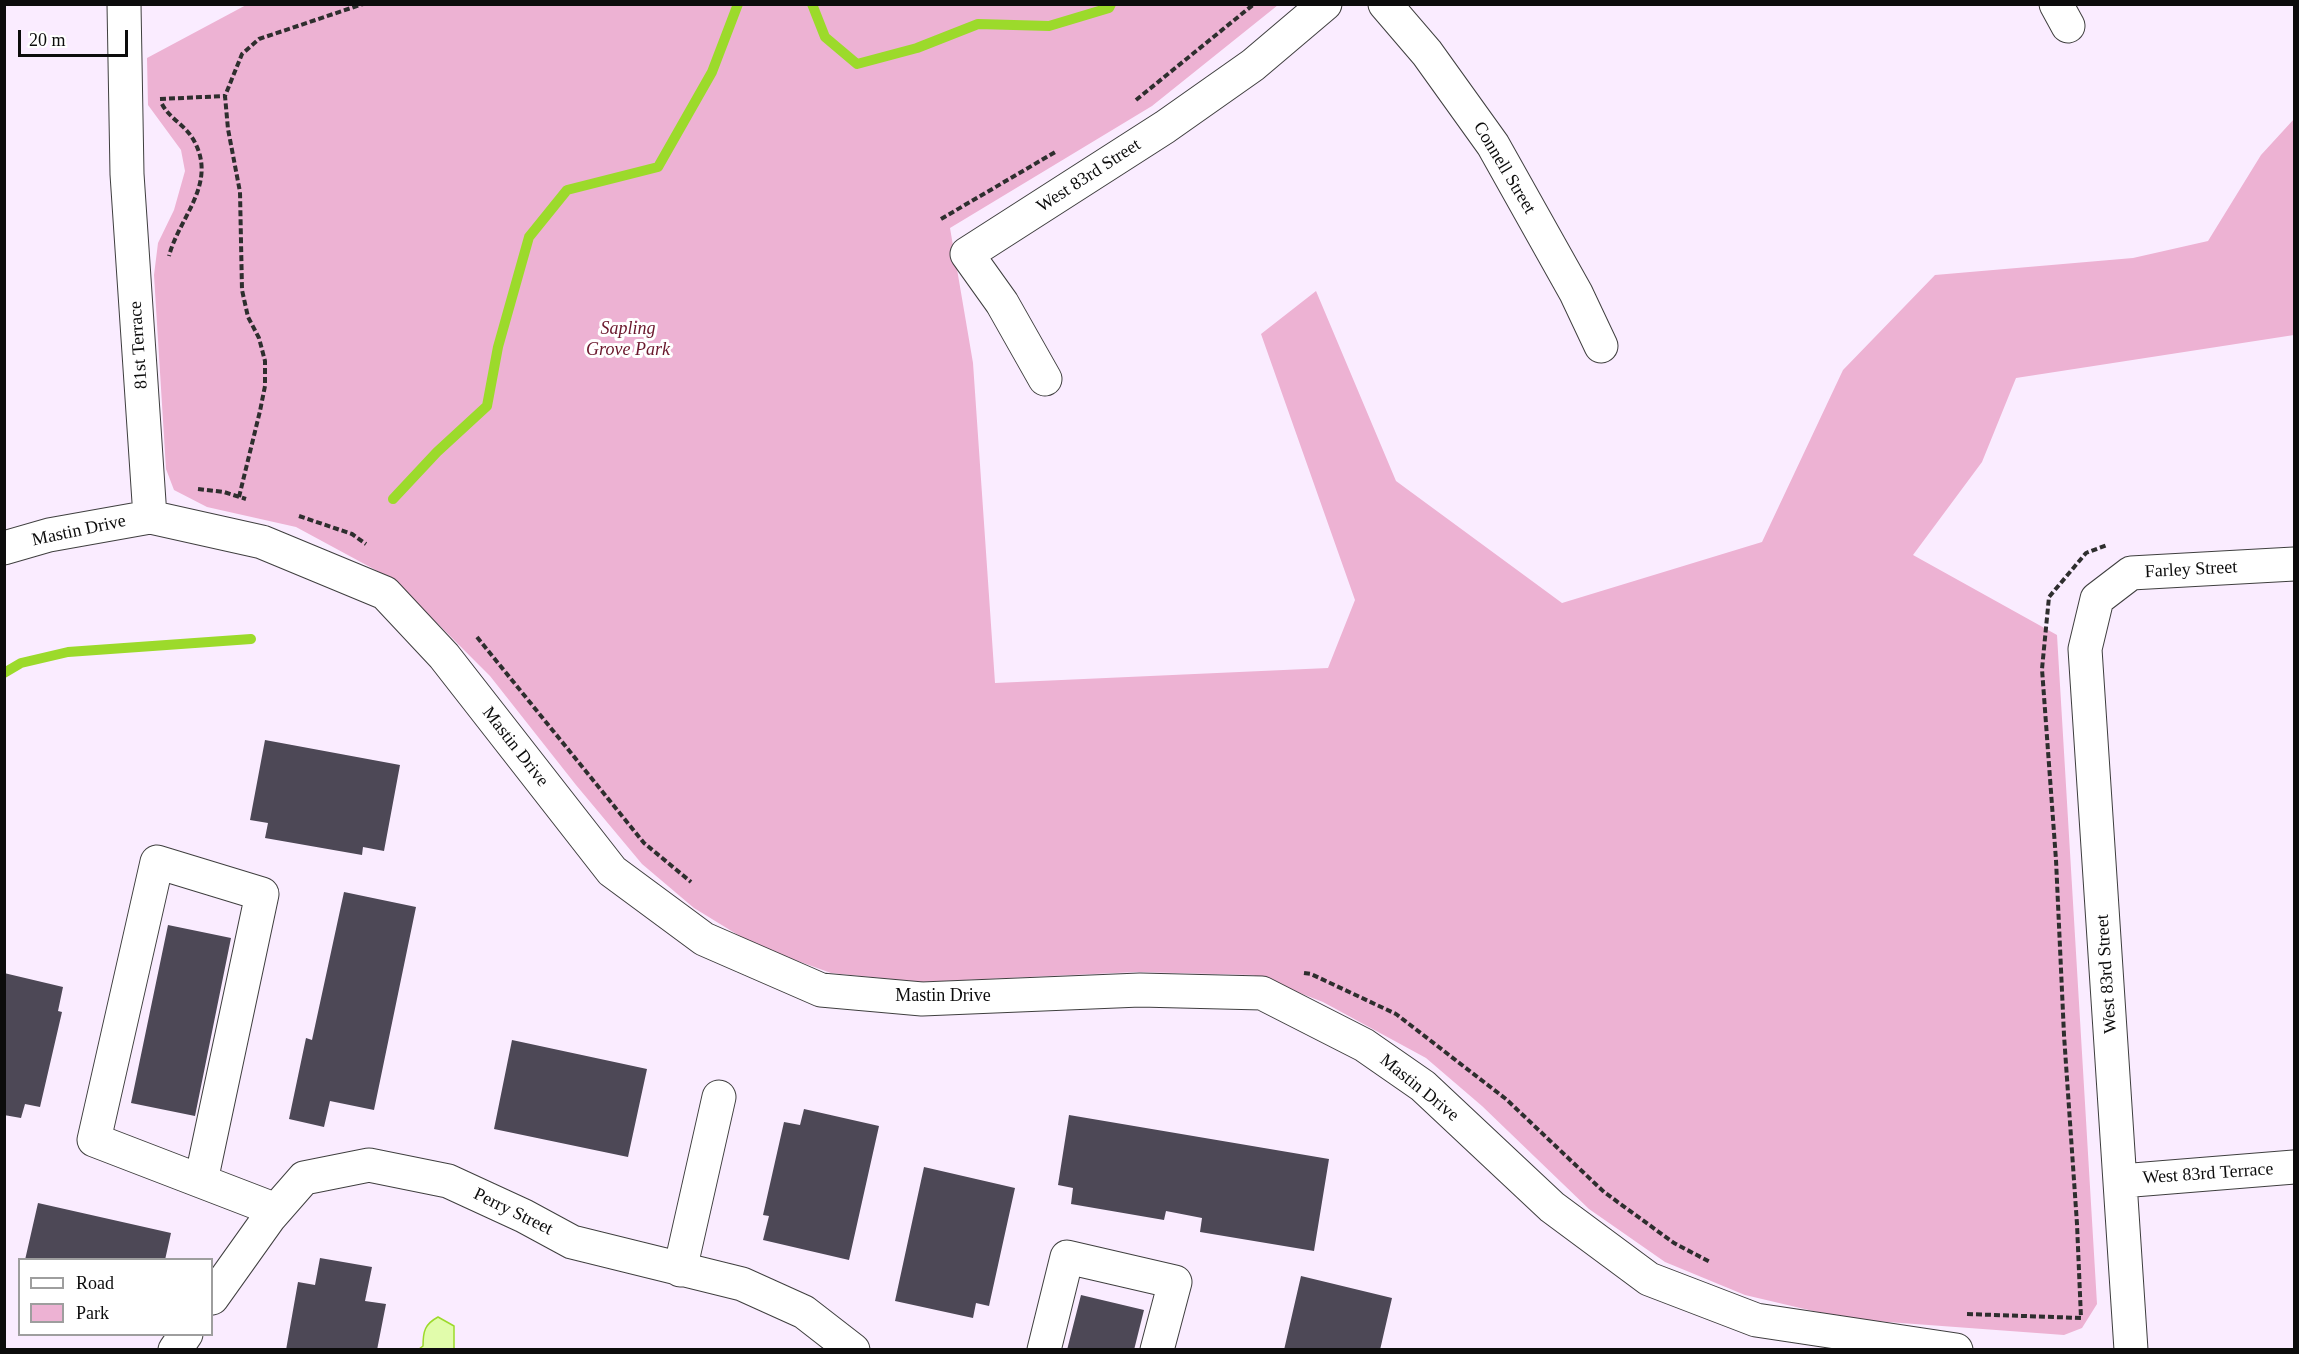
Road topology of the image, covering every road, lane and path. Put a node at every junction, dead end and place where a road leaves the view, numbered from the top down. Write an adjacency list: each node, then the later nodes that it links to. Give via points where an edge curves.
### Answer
1 (124, 4): 17 (street, 81st Terrace, via 127,174)
2 (363, 4): 6 (path, via 259,39 242,54)
3 (1254, 4): 7 (path)
4 (1325, 4): 12 (street, West 83rd Street, via 1253,65 1165,127 967,254 1002,303)
5 (1384, 4): 11 (street, Connell Street, via 1426,53 1493,145 1576,293)
6 (225, 96): 10 (path, via 160,99 192,138 202,166 197,195); 14 (path, via 240,192 242,290 265,360 265,386)
7 (1129, 106)
8 (1062, 148): 9 (path)
9 (941, 219)
10 (169, 262)
11 (1601, 346)
12 (1045, 379)
13 (193, 488): 14 (path)
14 (239, 497): 15 (path)
15 (250, 501)
16 (292, 514): 19 (path, via 352,534)
17 (150, 517): 20 (street, Mastin Drive, via 49,535); 40 (street, Mastin Drive, via 262,542 385,593 444,656 612,871 704,939 821,990 922,999 1140,990 1262,993 1364,1045 1423,1086 1552,1207 1649,1279 1756,1320)
18 (2110, 544): 34 (path, via 2086,553 2049,597 2042,669 2081,1318)
19 (369, 547)
20 (4, 548)
21 (2295, 564): 22 (street, Farley Street, via 2131,573)
22 (2097, 599): 29 (street, West 83rd Street, via 2085,649)
23 (474, 634): 24 (path, via 644,843)
24 (695, 886)
25 (1299, 972): 31 (path, via 1396,1014 1506,1099 1604,1192 1674,1243)
26 (719, 1097): 32 (street)
27 (2295, 1167): 29 (street, West 83rd Terrace)
28 (201, 1181): 28 (street, via 94,1140 157,862 262,894); 30 (street)
29 (2121, 1181): 41 (street, West 83rd Street)
30 (276, 1210): 32 (street, Perry Street, via 304,1178 369,1165 448,1181 572,1242); 33 (street, Perry Street)
31 (1713, 1264)
32 (680, 1270): 37 (street, Perry Street, via 742,1284 804,1312)
33 (213, 1297)
34 (1960, 1314)
35 (185, 1336): 36 (street)
36 (176, 1350)
37 (853, 1350)
38 (1044, 1350): 39 (street, via 1067,1257 1175,1282)
39 (1158, 1350)
40 (1956, 1350)
41 (2131, 1350)

